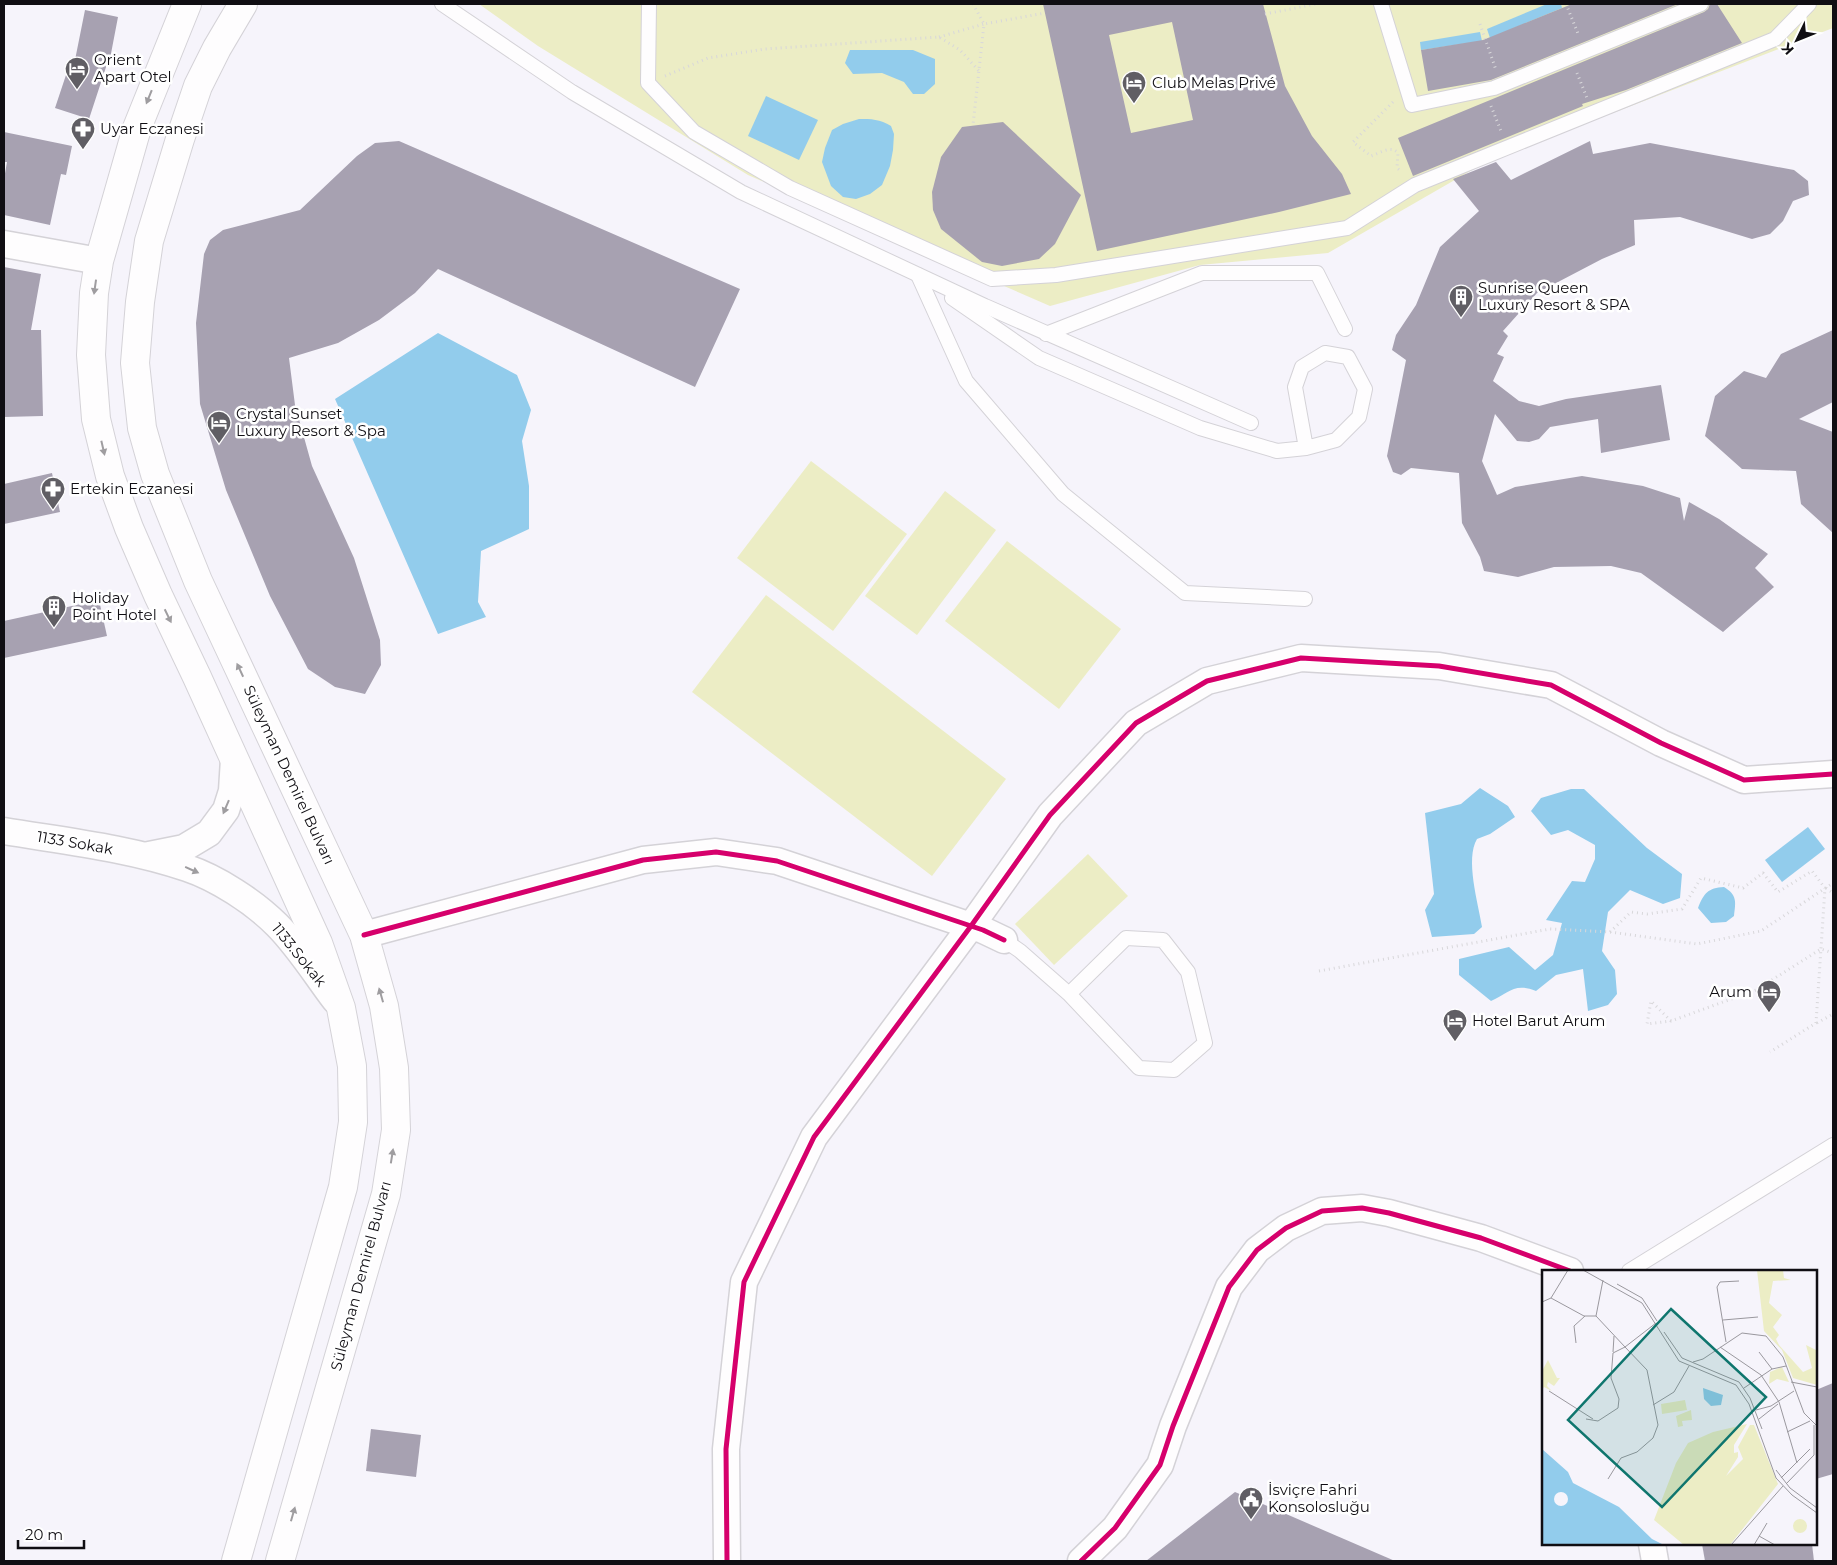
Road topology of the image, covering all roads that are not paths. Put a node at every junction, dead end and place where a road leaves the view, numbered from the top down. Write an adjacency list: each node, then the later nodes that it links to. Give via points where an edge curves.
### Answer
1 (187, 4): 9 (main road, one-way to 9, via 137,128)
2 (243, 4): 21 (main road, Süleyman Demirel Bulvarı, one-way to 2, via 198,581 154,474 142,428 135,363 149,241 198,86)
3 (442, 4): 10 (lane, via 572,92 741,192)
4 (649, 4): 7 (lane, via 648,83 694,132 790,188 992,279 1056,275 1347,228 1415,185 1775,39)
5 (1381, 4): 6 (lane, via 1412,104 1500,85)
6 (1701, 4)
7 (1809, 4)
8 (4, 244): 9 (street)
9 (100, 261): 16 (main road, one-way to 16, via 94,293 91,355 96,419 110,476 158,595)
10 (918, 275): 12 (lane); 14 (lane, via 1039,358 1200,428 1277,451); 15 (lane, via 966,381 1063,494 1185,593)
11 (1345, 329): 12 (lane, via 1317,274 1202,273)
12 (1046, 334): 13 (lane)
13 (1251, 423)
14 (1306, 448): 14 (lane, via 1336,440 1359,418 1365,389 1348,356 1325,353 1302,367 1294,387)
15 (1305, 600)
16 (234, 760): 19 (street, one-way to 19, via 232,791 226,810 209,833 184,848); 24 (main road, via 318,943)
17 (1833, 774): 20 (street, via 1744,780 1661,744 1551,685 1439,666 1301,658 1207,681 1136,723 1050,815)
18 (4, 831): 19 (street, 1133 Sokak)
19 (146, 856): 24 (street, 1133.Sokak, one-way to 24, via 188,868 250,903 277,925)
20 (971, 926): 21 (street, via 777,861 716,852 644,860); 22 (street); 31 (street, via 814,1137 744,1282 726,1449)
21 (364, 935): 30 (main road, Süleyman Demirel Bulvarı, one-way to 21, via 386,1194 396,1130 394,1068 387,1024)
22 (1004, 940): 23 (lane)
23 (1069, 994): 23 (lane, via 1139,1068 1174,1070 1205,1044 1188,972 1163,940 1126,938)
24 (341, 1008): 29 (main road, via 352,1066 353,1122 343,1186)
25 (1833, 1144): 27 (lane)
26 (1567, 1270): 32 (street, via 1481,1238 1362,1208 1322,1211 1286,1228 1257,1250 1229,1287 1160,1465 1115,1528)
27 (1631, 1270)
28 (1652, 1545): 33 (street)
29 (236, 1561)
30 (280, 1561)
31 (727, 1561)
32 (1081, 1561)
33 (1655, 1561)

